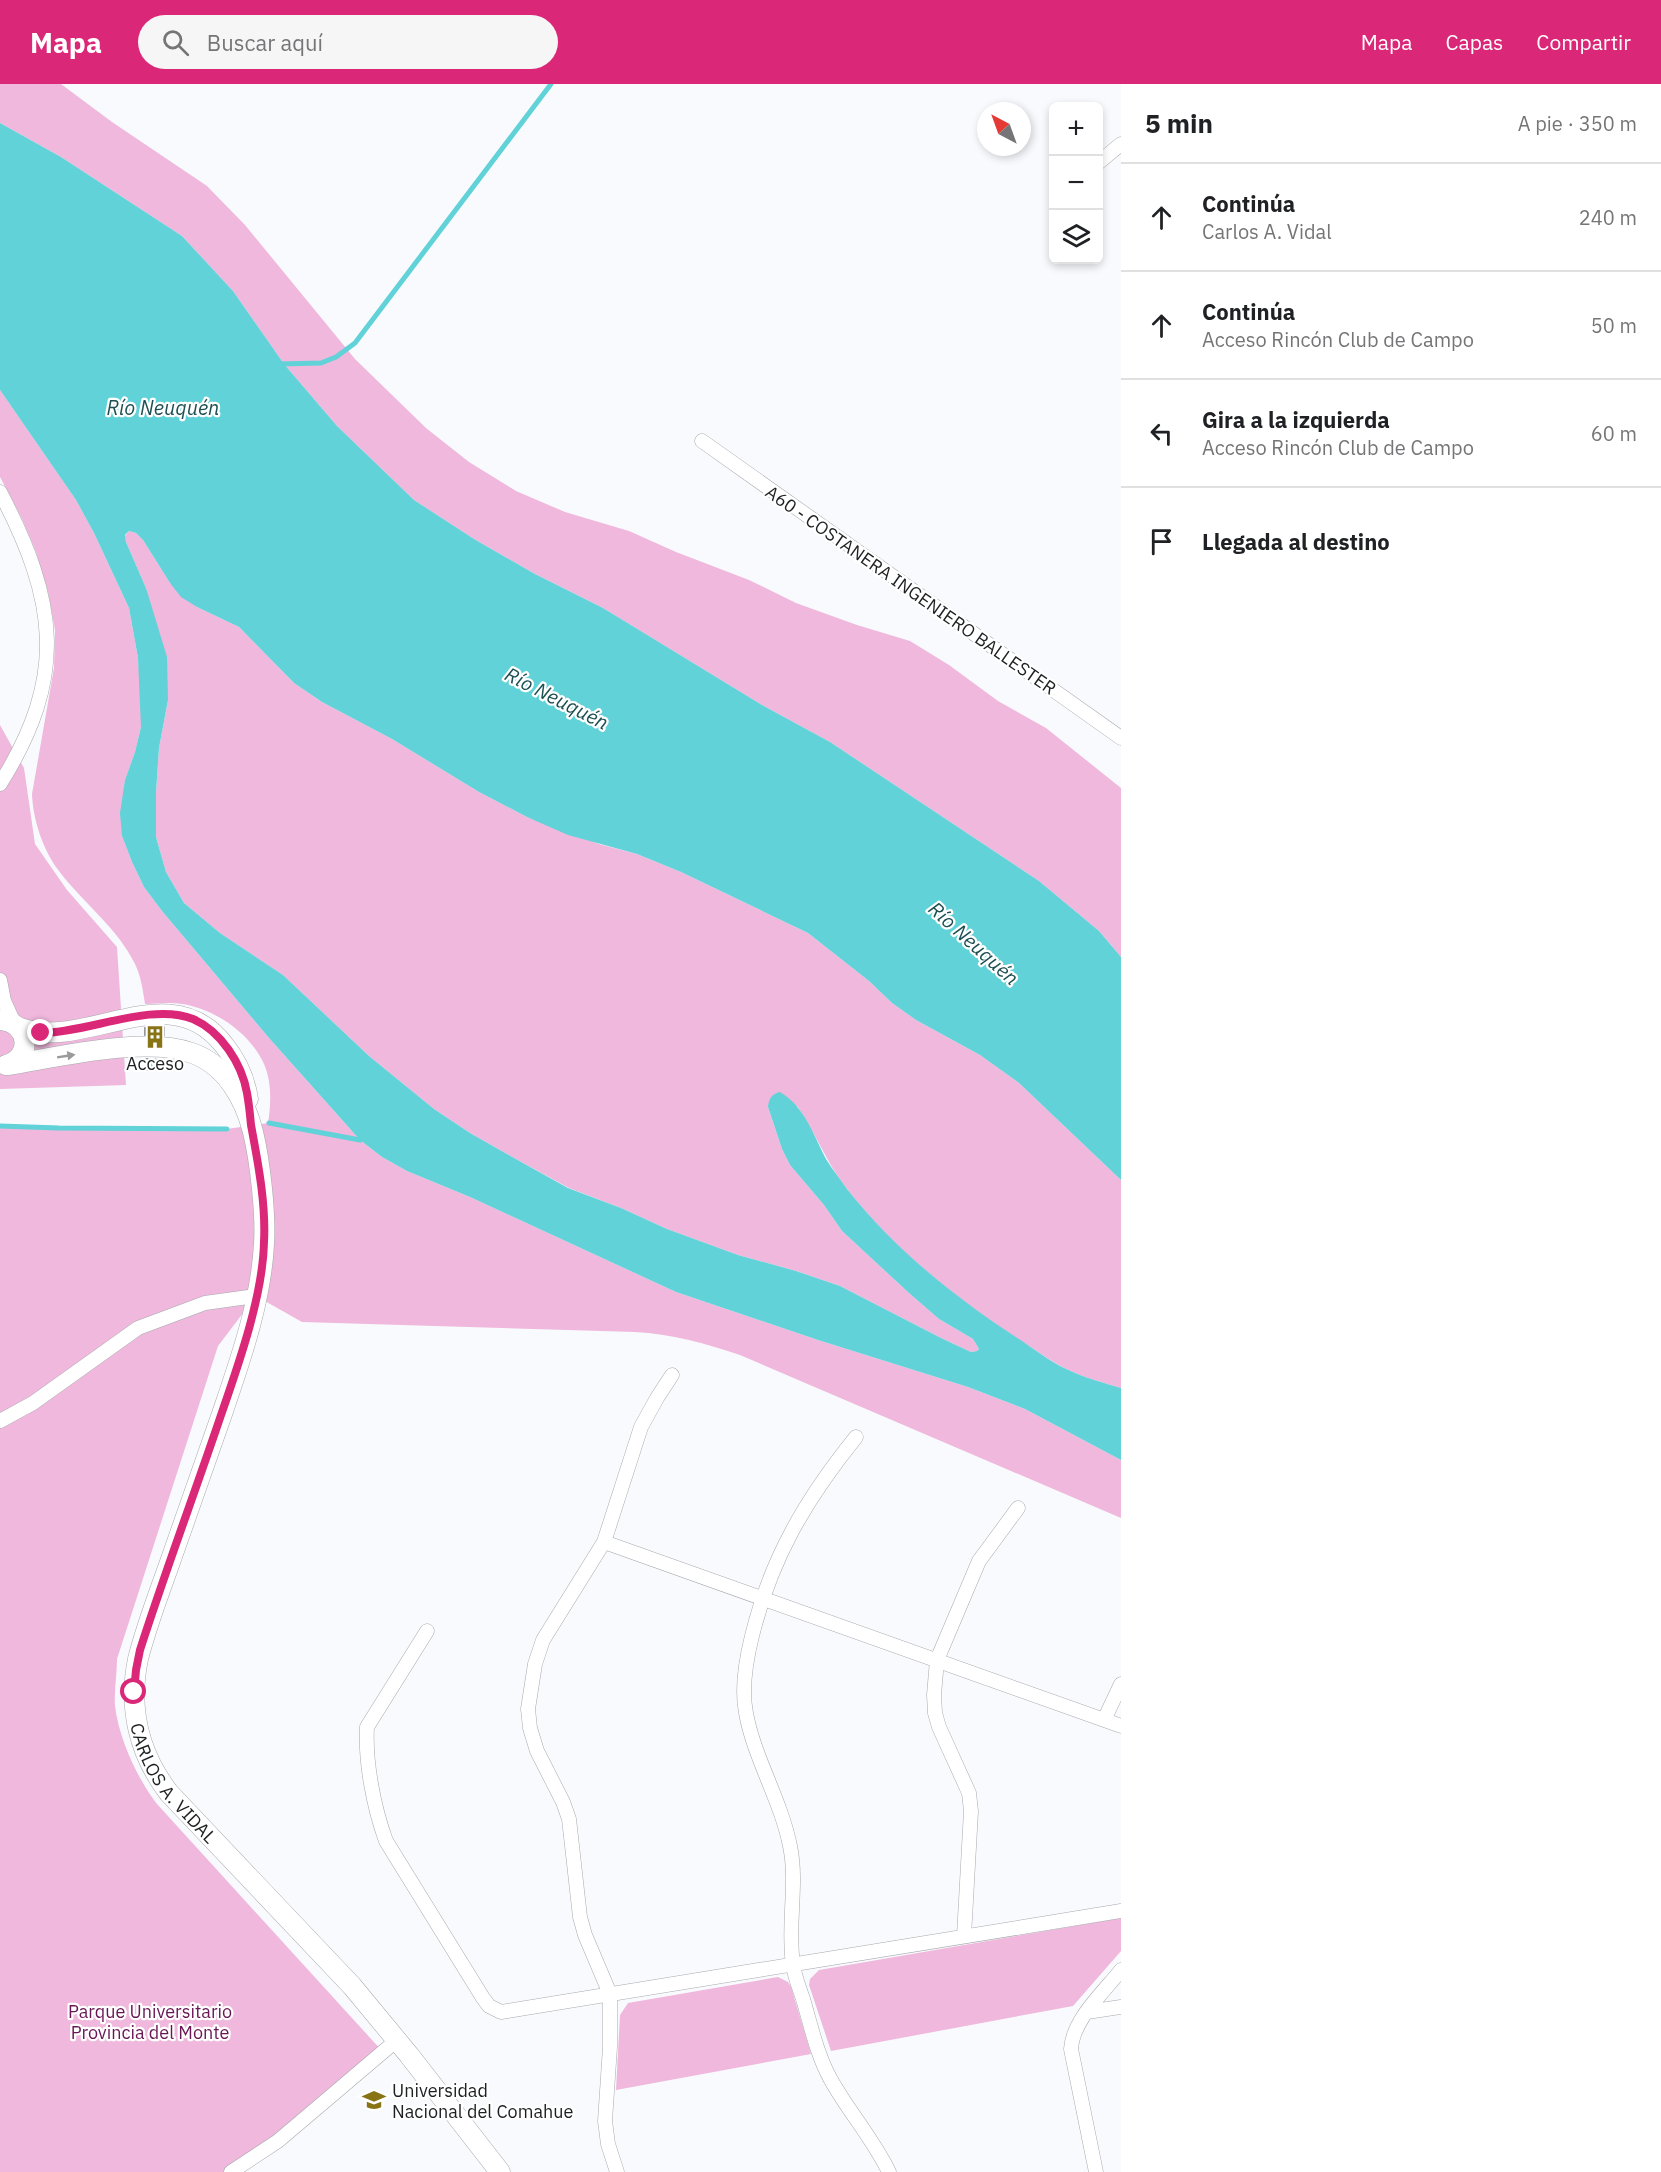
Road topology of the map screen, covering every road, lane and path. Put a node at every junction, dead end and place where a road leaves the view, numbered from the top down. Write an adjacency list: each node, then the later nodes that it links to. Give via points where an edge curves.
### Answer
1 (1121, 144): 2 (street)
2 (1103, 159)
3 (702, 441): 5 (street, A60 - COSTANERA INGENIERO BALLESTER)
4 (0, 492): 6 (street, via 38,579 49,654 31,722)
5 (1121, 738)
6 (1, 784)
7 (0, 980): 8 (street)
8 (11, 1024): 9 (street, via 24,1035 24,1050 15,1062); 10 (street, via 41,1033 59,1033 144,1016 190,1018 212,1031 235,1060 247,1092)
9 (2, 1066): 10 (street, one-way to 10, via 114,1049 180,1049 201,1056 224,1074 242,1100)
10 (252, 1125): 11 (street, CARLOS A. VIDAL, via 264,1233)
11 (256, 1296): 13 (street, via 205,1303 138,1328 33,1403); 30 (street, CARLOS A. VIDAL, via 235,1376 140,1650 134,1681 137,1725 146,1755 169,1793 336,1968)
12 (672, 1375): 16 (street, via 641,1427)
13 (0, 1421)
14 (856, 1437): 17 (street, via 807,1504)
15 (1018, 1508): 19 (street, via 979,1561)
16 (604, 1542): 17 (street); 27 (street, via 543,1640 528,1709 537,1751 569,1819 580,1917)
17 (761, 1598): 19 (street); 25 (street, via 748,1651 744,1691 751,1732 786,1822 793,1861)
18 (427, 1631): 27 (street, via 367,1727 378,1820 386,1841 489,2006 501,2012)
19 (937, 1660): 21 (street); 24 (street, via 935,1713 969,1793 971,1811)
20 (1121, 1684): 21 (street)
21 (1104, 1720): 22 (street)
22 (1121, 1726)
23 (1121, 1911): 24 (street)
24 (964, 1936): 25 (street)
25 (793, 1964): 27 (street); 34 (street, via 822,2061)
26 (1121, 1970): 29 (street)
27 (610, 1994): 33 (street, via 605,2121)
28 (1121, 2007): 29 (street)
29 (1087, 2012): 35 (street, via 1071,2038 1071,2049)
30 (397, 2040): 31 (street, via 278,2142); 32 (street, CARLOS A. VIDAL)
31 (231, 2172)
32 (500, 2172)
33 (617, 2172)
34 (890, 2172)
35 (1096, 2172)

